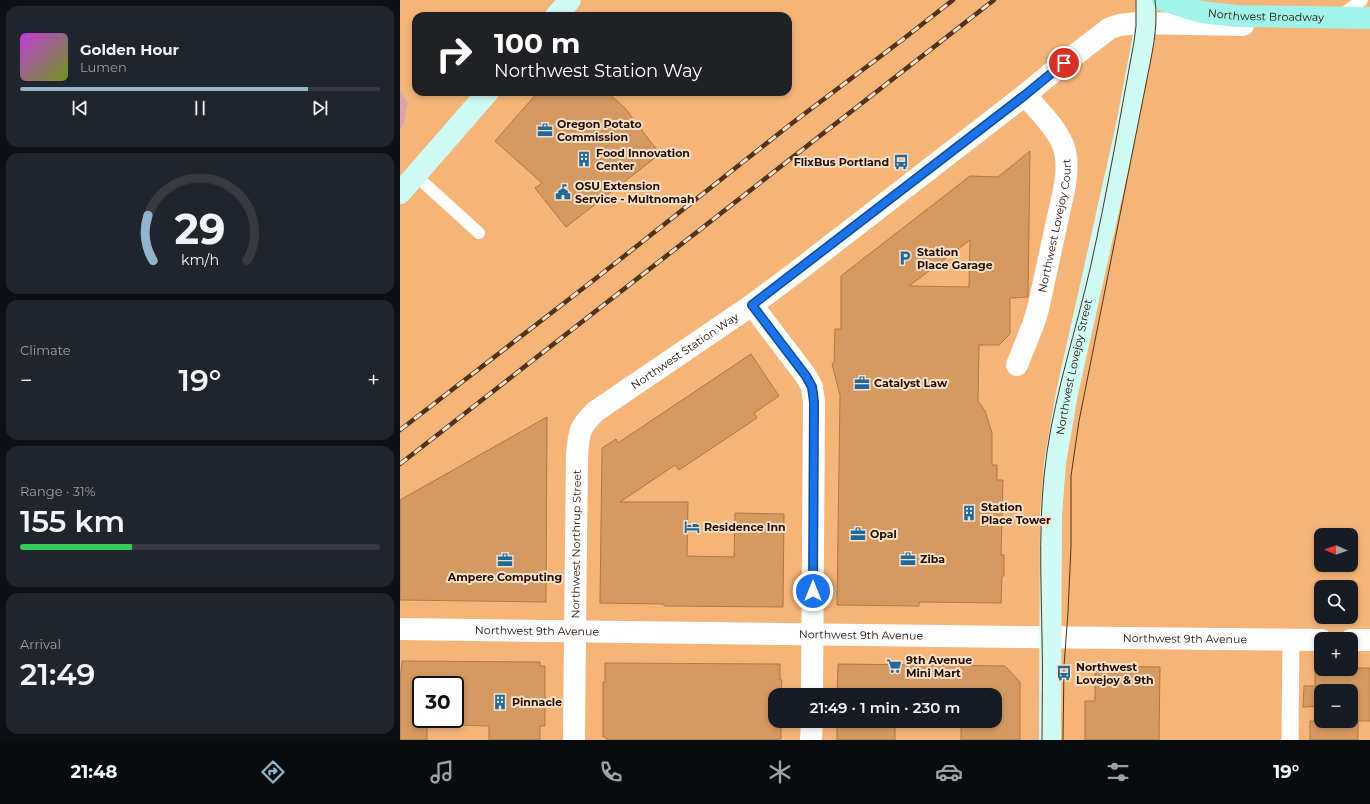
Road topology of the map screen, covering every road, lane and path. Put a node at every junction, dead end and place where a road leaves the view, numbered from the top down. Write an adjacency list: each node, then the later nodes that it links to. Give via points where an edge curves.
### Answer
1 (570, 0): 5 (main road)
2 (1147, 0): 20 (main road, Northwest Lovejoy Street, via 1146,30 1128,122 1054,463)
3 (1163, 0): 6 (main road, Northwest Broadway, via 1201,12 1237,16)
4 (1362, 0): 7 (lane)
5 (560, 12)
6 (1370, 18)
7 (1325, 27): 8 (street, Northwest Station Way); 9 (street, Northwest Station Way, via 1137,23 1120,25 1105,31)
8 (1370, 27)
9 (1025, 95): 14 (street, Northwest Station Way); 15 (street, Northwest Lovejoy Court, via 1064,146 1067,173 1038,308)
10 (484, 96): 11 (main road)
11 (414, 175): 12 (main road); 13 (lane)
12 (400, 192)
13 (479, 233)
14 (752, 305): 16 (street, Northwest Station Way, via 596,411); 19 (street, via 812,387)
15 (1017, 365)
16 (584, 422): 18 (street, Northwest Northrup Street, via 578,440 577,455)
17 (400, 630): 18 (street, Northwest 9th Avenue)
18 (574, 633): 19 (street, Northwest 9th Avenue); 27 (street, Northwest Northrup Street)
19 (813, 634): 20 (street, Northwest 9th Avenue); 25 (street)
20 (1051, 637): 21 (street, Northwest 9th Avenue); 29 (main road, Northwest Lovejoy Street)
21 (1291, 639): 22 (street, Northwest 9th Avenue); 30 (street)
22 (1314, 640)
23 (1358, 640): 24 (street)
24 (1370, 640)
25 (812, 688)
26 (812, 728): 28 (street)
27 (574, 740)
28 (812, 740)
29 (1050, 740)
30 (1290, 740)

